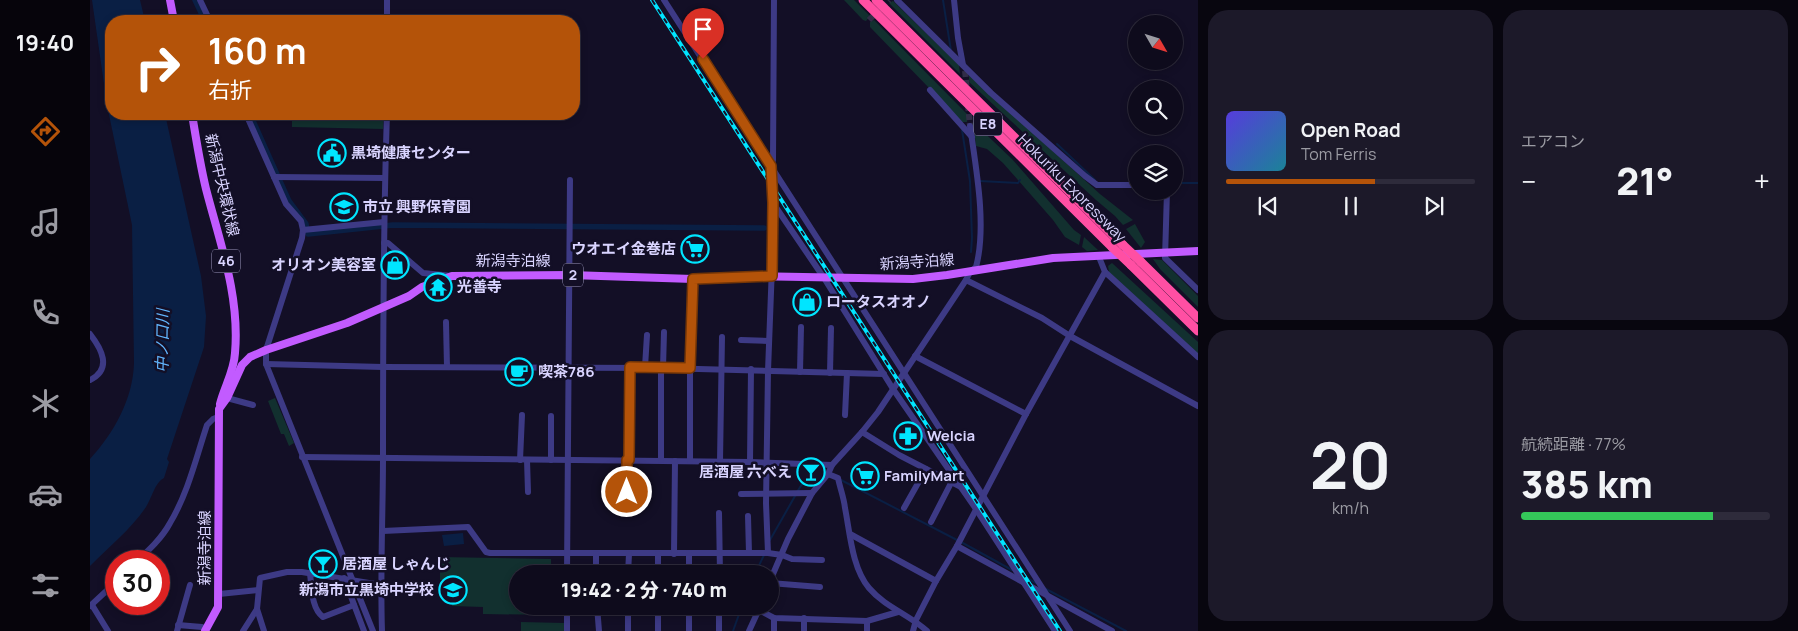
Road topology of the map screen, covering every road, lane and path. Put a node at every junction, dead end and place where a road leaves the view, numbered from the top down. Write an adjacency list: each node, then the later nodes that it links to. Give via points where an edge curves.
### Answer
1 (170, 0): 10 (main road)
2 (200, 0): 11 (street)
3 (388, 0): 12 (street)
4 (664, 0): 20 (street)
5 (774, 0): 20 (street)
6 (863, 0): 48 (highway, Hokuriku Expressway / E8, bridge)
7 (876, 0): 44 (highway, Hokuriku Expressway / E8, bridge)
8 (897, 0): 13 (street)
9 (954, 0): 13 (street)
10 (173, 15)
11 (207, 15)
12 (388, 15)
13 (964, 68): 24 (street, via 1097,185)
14 (930, 90): 19 (street)
15 (193, 120): 80 (main road, 新潟中央環状線 / 46, via 206,187 232,287 234,362)
16 (249, 120): 21 (street)
17 (387, 120): 22 (street)
18 (970, 126): 19 (street)
19 (972, 137): 33 (street, via 982,218 979,258)
20 (771, 166): 26 (street); 39 (street)
21 (274, 177): 22 (street); 28 (street)
22 (385, 178): 27 (street)
23 (570, 180): 35 (street)
24 (1128, 186)
25 (1166, 200): 31 (street)
26 (773, 203): 37 (street); 38 (street)
27 (384, 222): 28 (street); 29 (street)
28 (303, 230): 56 (street)
29 (384, 243): 36 (street, via 423,272); 43 (street)
30 (1198, 251): 31 (main road, 新潟寺泊線 / 2)
31 (1166, 252): 32 (main road, 新潟寺泊線 / 2); 42 (street, via 1165,258)
32 (1099, 257): 33 (main road, 新潟寺泊線 / 2, via 1053,258); 34 (street)
33 (970, 272): 39 (main road, 新潟寺泊線 / 2, via 913,279); 41 (street)
34 (1105, 272): 52 (street); 58 (street)
35 (570, 275): 36 (main road, 新潟寺泊線 / 2); 40 (main road, 新潟寺泊線 / 2); 61 (street)
36 (452, 276): 43 (main road, 新潟寺泊線 / 2)
37 (772, 276): 38 (main road, 新潟寺泊線 / 2); 40 (main road, 新潟寺泊線 / 2); 55 (street)
38 (824, 278): 39 (main road, 新潟寺泊線 / 2); 74 (street)
39 (843, 278): 73 (street)
40 (693, 279): 66 (street)
41 (966, 280): 52 (street, via 1042,318); 57 (street)
42 (1198, 290)
43 (383, 306): 56 (main road, 新潟寺泊線 / 2, via 347,323); 60 (street)
44 (1198, 318)
45 (446, 322): 63 (street)
46 (801, 326): 70 (street)
47 (831, 328): 71 (street)
48 (1198, 331)
49 (664, 332): 65 (street)
50 (90, 334): 75 (street, via 99,346 103,364 97,377)
51 (647, 335): 64 (street)
52 (1070, 336): 79 (street); 81 (street)
53 (722, 337): 67 (street)
54 (741, 340): 55 (street)
55 (769, 341): 69 (street)
56 (266, 350): 59 (street); 77 (main road, 新潟寺泊線 / 2, via 246,360)
57 (916, 356): 73 (street); 81 (street)
58 (1198, 357)
59 (266, 364): 60 (street); 87 (street)
60 (383, 367): 63 (street); 88 (street)
61 (568, 367): 62 (street); 63 (street); 89 (street)
62 (630, 367): 64 (street); 92 (street)
63 (447, 368)
64 (645, 368): 65 (street)
65 (662, 368): 66 (street); 93 (street)
66 (690, 368): 67 (street); 96 (street)
67 (720, 369): 68 (street); 95 (street)
68 (751, 369): 69 (street); 97 (street)
69 (768, 371): 70 (street); 98 (street)
70 (800, 372): 71 (street)
71 (830, 373): 72 (street)
72 (847, 373): 74 (street); 83 (street)
73 (904, 373): 76 (street); 108 (street)
74 (884, 374): 76 (street)
75 (90, 380)
76 (893, 389): 86 (street); 103 (street)
77 (227, 398): 78 (street); 80 (main road, 新潟寺泊線 / 2)
78 (253, 405)
79 (1198, 406)
80 (219, 409): 85 (main road, 新潟寺泊線 / 2)
81 (1026, 414): 108 (street)
82 (522, 415): 90 (street)
83 (845, 415)
84 (551, 416): 91 (street)
85 (218, 418): 118 (street, via 212,419 207,426 170,524); 148 (main road, 新潟寺泊線 / 2)
86 (862, 432): 99 (street); 100 (street)
87 (302, 457): 88 (street); 139 (street)
88 (383, 459): 90 (street); 115 (street)
89 (568, 459): 91 (street); 92 (street); 123 (street)
90 (524, 460): 91 (street); 104 (street)
91 (550, 460)
92 (628, 460): 93 (street); 109 (street)
93 (661, 460): 94 (street)
94 (675, 461): 96 (street); 127 (street)
95 (720, 461): 96 (street); 97 (street)
96 (690, 462)
97 (750, 462): 98 (street)
98 (767, 462): 99 (street); 107 (street)
99 (832, 465): 101 (street)
100 (926, 469): 102 (street); 110 (street)
101 (828, 474): 105 (street); 116 (street, via 838,478)
102 (951, 483): 103 (street); 114 (street)
103 (961, 487): 111 (street)
104 (528, 492)
105 (812, 493): 107 (street); 128 (street)
106 (742, 494): 107 (street)
107 (767, 494): 122 (street)
108 (983, 496): 111 (street); 149 (street)
109 (626, 507)
110 (904, 508)
111 (976, 509): 117 (street); 140 (street)
112 (719, 513): 120 (street)
113 (748, 516): 121 (street)
114 (931, 522)
115 (382, 530): 123 (street, via 468,527 486,552); 144 (street)
116 (850, 534): 141 (street); 153 (street, via 857,565 869,588)
117 (957, 546): 140 (street); 141 (street)
118 (149, 550)
119 (689, 553): 120 (street); 127 (street); 134 (street)
120 (721, 553): 121 (street); 135 (street)
121 (749, 553): 122 (street)
122 (768, 553): 128 (street)
123 (567, 554): 124 (street); 130 (street)
124 (596, 554): 125 (street); 131 (street)
125 (628, 554): 126 (street); 132 (street)
126 (658, 554): 127 (street); 133 (street)
127 (674, 554)
128 (782, 556): 129 (street); 136 (street)
129 (822, 560)
130 (567, 565)
131 (596, 565)
132 (628, 565)
133 (658, 565)
134 (689, 565)
135 (720, 565)
136 (778, 565)
137 (310, 574): 138 (street); 146 (street, via 287,572 260,578); 150 (street, via 313,599 320,615 324,617)
138 (344, 578): 139 (street); 150 (street)
139 (353, 580): 144 (street); 172 (street)
140 (1021, 580): 149 (street); 186 (street)
141 (936, 581): 164 (street)
142 (779, 583): 145 (street)
143 (190, 585): 166 (street)
144 (381, 585): 173 (street)
145 (820, 588)
146 (258, 590): 148 (street); 152 (street)
147 (105, 593): 151 (street)
148 (219, 594): 168 (main road, 新潟寺泊線 / 2, via 218,607)
149 (1045, 594): 187 (street); 188 (street)
150 (354, 605): 171 (street)
151 (91, 606): 167 (street)
152 (257, 609): 169 (street); 170 (street)
153 (898, 612): 164 (street); 165 (street)
154 (567, 615): 174 (street)
155 (598, 615): 175 (street)
156 (628, 615): 176 (street)
157 (658, 615): 177 (street)
158 (689, 615): 178 (street)
159 (719, 615): 179 (street)
160 (756, 615): 180 (street)
161 (770, 615): 162 (street)
162 (774, 618): 163 (street); 181 (street)
163 (804, 618): 165 (street); 182 (street)
164 (916, 620): 184 (street); 185 (street)
165 (867, 621): 183 (street)
166 (177, 628): 168 (street, via 202,627)
167 (108, 631)
168 (205, 631)
169 (243, 631)
170 (264, 631)
171 (364, 631)
172 (373, 631)
173 (382, 631)
174 (567, 631)
175 (598, 631)
176 (628, 631)
177 (658, 631)
178 (689, 631)
179 (719, 631)
180 (749, 631)
181 (774, 631)
182 (804, 631)
183 (867, 631)
184 (913, 631)
185 (927, 631)
186 (1055, 631)
187 (1070, 631)
188 (1112, 631)

